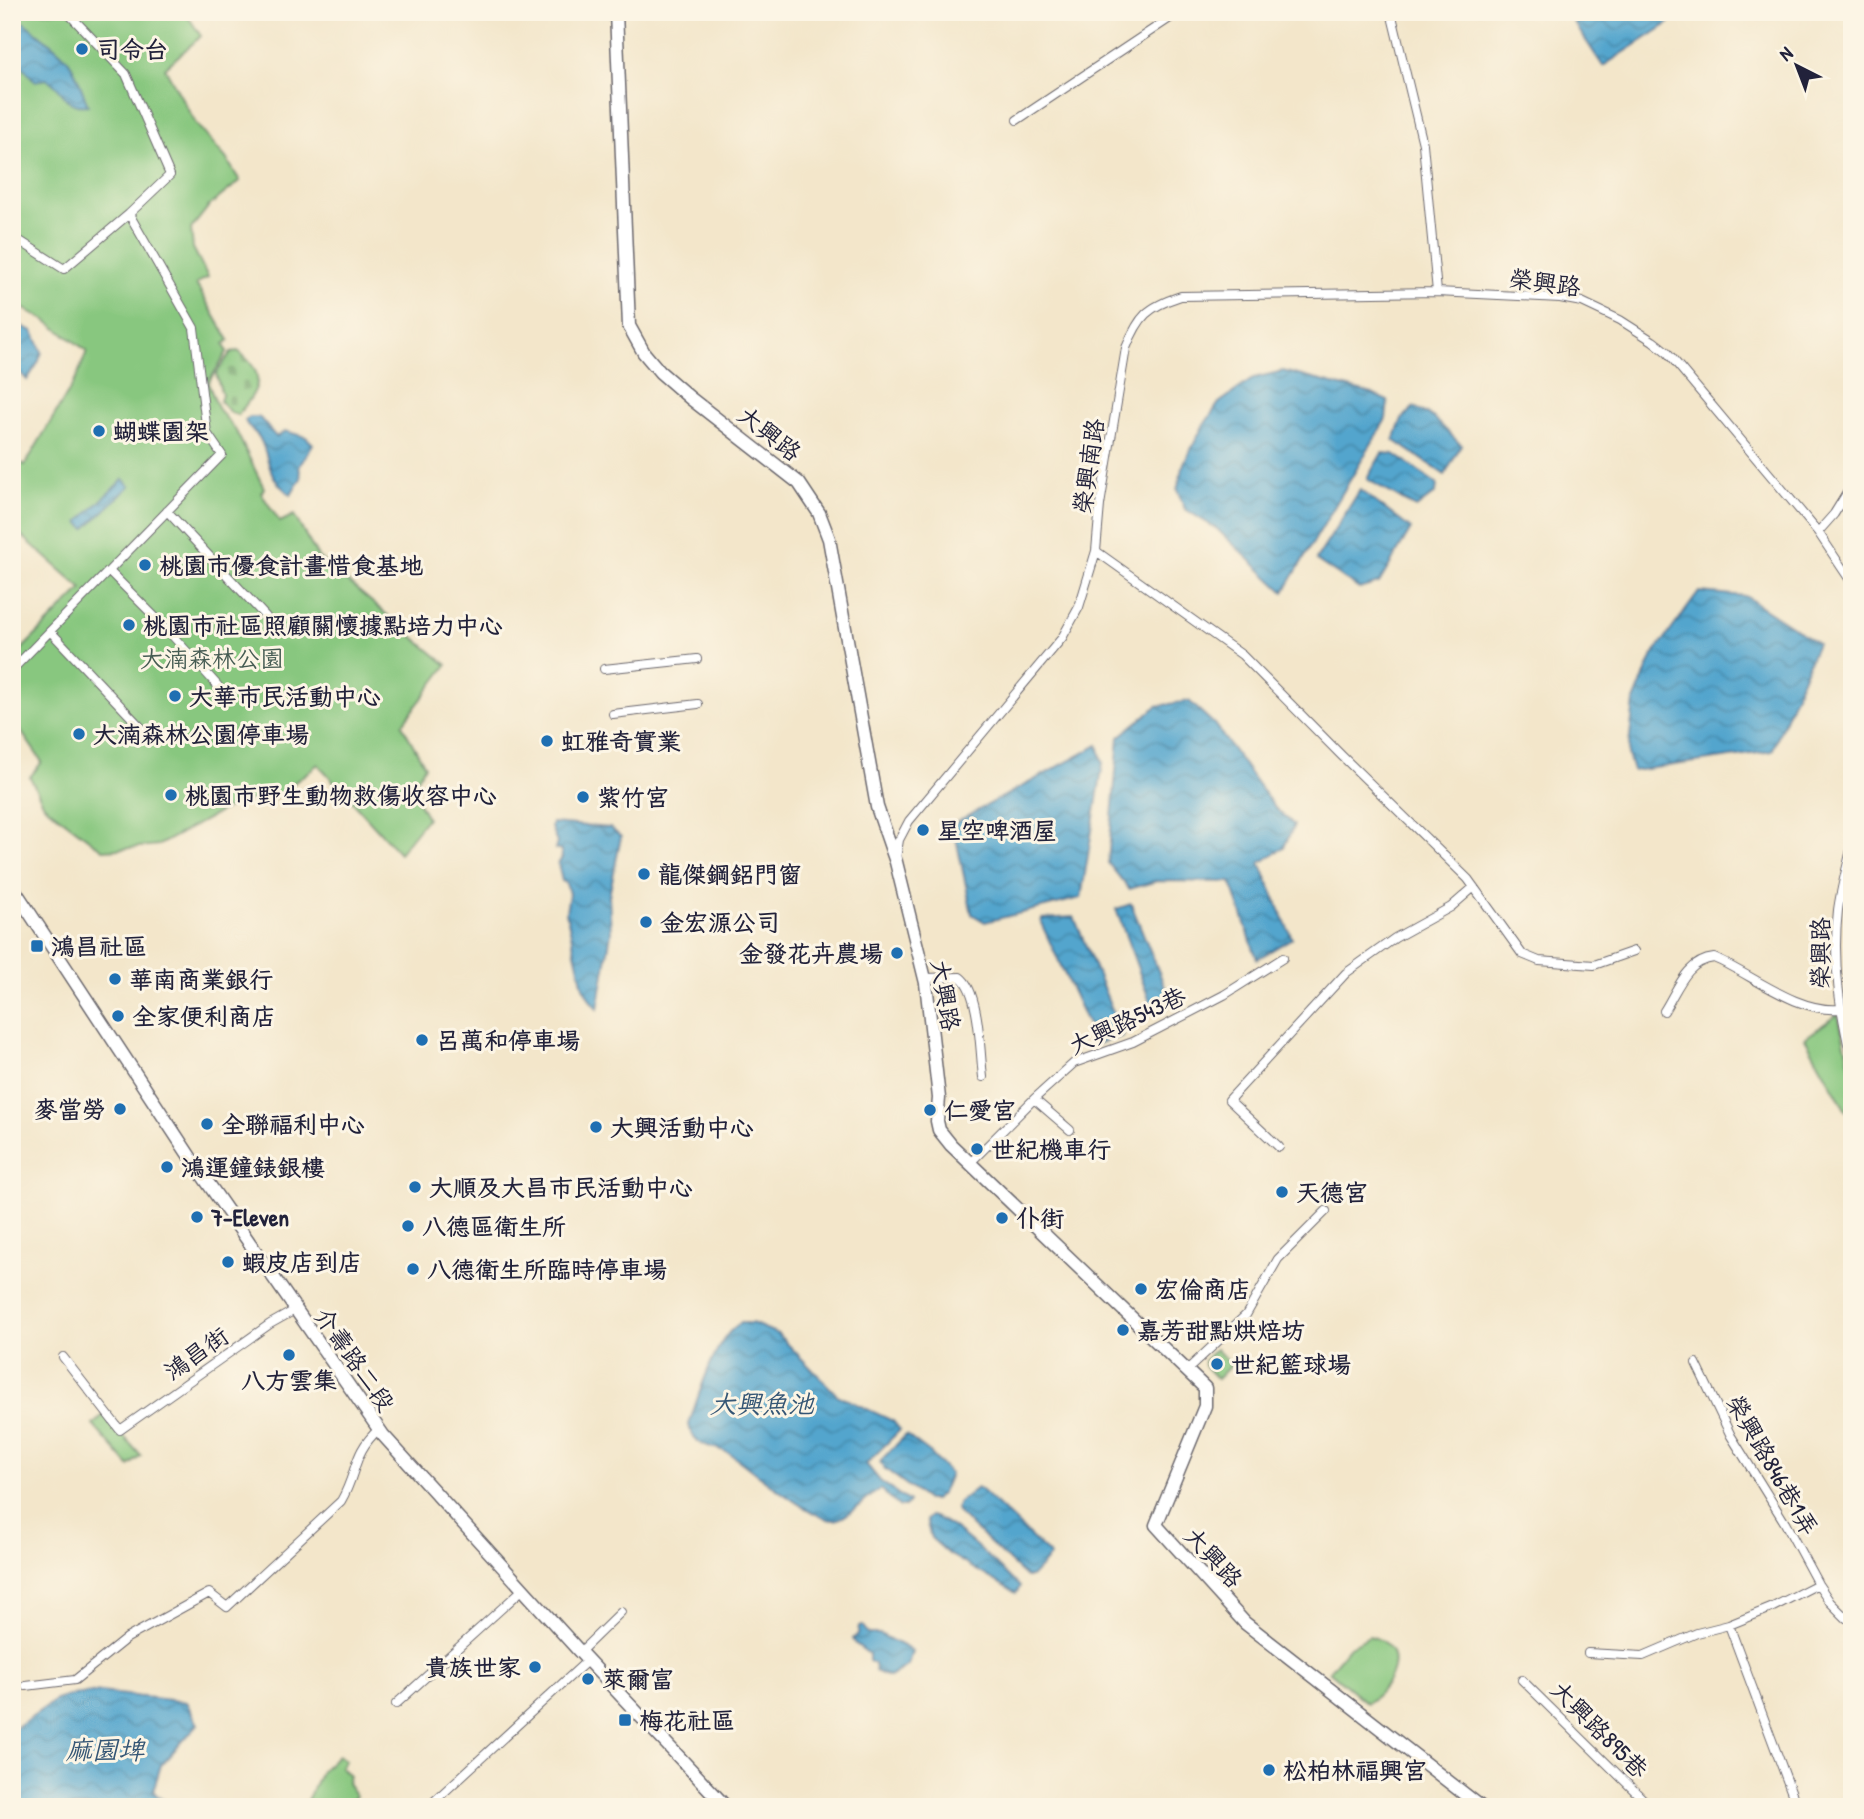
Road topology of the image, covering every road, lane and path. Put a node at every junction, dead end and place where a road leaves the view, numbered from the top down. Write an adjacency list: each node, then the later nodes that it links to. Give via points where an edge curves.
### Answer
1 (67, 12): 6 (street, via 127,74 170,176)
2 (616, 12): 25 (street, 大興路, via 629,326 660,372 799,483 819,513 829,539 877,807)
3 (1179, 12): 5 (street)
4 (1391, 12): 8 (street, via 1423,144)
5 (1017, 120)
6 (129, 214): 7 (street, via 64,270); 10 (street, via 194,328 207,433 222,455)
7 (12, 236)
8 (1437, 292): 11 (street, 榮興路, via 1582,302 1641,332 1667,352); 12 (street, 榮興南路, via 1181,296 1144,314 1126,348)
9 (1852, 485): 11 (street)
10 (167, 511): 13 (street); 15 (street)
11 (1818, 532): 14 (street, 榮興路)
12 (1096, 551): 25 (street, 榮興南路, via 1079,607 1062,638 909,821); 27 (street, via 1242,654)
13 (109, 571): 16 (street); 20 (street)
14 (1852, 583)
15 (266, 617)
16 (50, 631): 18 (street); 23 (street, via 150,737)
17 (697, 659): 19 (street)
18 (12, 670)
19 (604, 670)
20 (218, 686)
21 (698, 704): 22 (street)
22 (613, 714)
23 (170, 736)
24 (1852, 846): 31 (street, 榮興路, via 1838,909)
25 (896, 862): 30 (street, 大興路)
26 (12, 886): 40 (street, 介壽路二段)
27 (1474, 887): 28 (street, via 1522,954 1539,961 1594,965); 37 (street, via 1451,907 1395,938 1346,973 1229,1100)
28 (1634, 951)
29 (1283, 958): 35 (street, 大興路543巷, via 1133,1042 1074,1063)
30 (925, 978): 34 (street, via 965,980 975,1005); 38 (street, 大興路, via 939,1130)
31 (1840, 1009): 32 (street, via 1802,1004 1714,958 1693,965); 33 (street, 榮興路)
32 (1664, 1011)
33 (1852, 1061)
34 (983, 1077)
35 (1034, 1099): 36 (street); 38 (street, 大興路543巷)
36 (1070, 1130)
37 (1279, 1147)
38 (970, 1163): 43 (street, 大興路)
39 (1326, 1211): 43 (street, via 1278,1259 1246,1315)
40 (295, 1310): 41 (street, 鴻昌街, via 120,1430); 44 (street, 介壽路二段)
41 (63, 1357)
42 (1696, 1363): 45 (street, 榮興路846巷1弄, via 1731,1436)
43 (1187, 1370): 57 (street, 大興路, via 1205,1388 1205,1406 1156,1525 1245,1623)
44 (379, 1429): 46 (street, 介壽路二段); 53 (street, via 357,1456 351,1485 341,1501 227,1607 209,1593 127,1638 75,1680)
45 (1818, 1584): 48 (street, 榮興路846巷1弄, via 1830,1602); 49 (street)
46 (522, 1590): 51 (street, 介壽路二段); 54 (street)
47 (621, 1612): 51 (street)
48 (1849, 1616)
49 (1729, 1625): 50 (street, via 1643,1656); 59 (street)
50 (1588, 1653)
51 (584, 1656): 55 (street); 56 (street, 介壽路二段)
52 (1522, 1680): 58 (street, 大興路895巷)
53 (26, 1686)
54 (396, 1704)
55 (428, 1807)
56 (726, 1807)
57 (1481, 1807)
58 (1651, 1807)
59 (1797, 1807)

